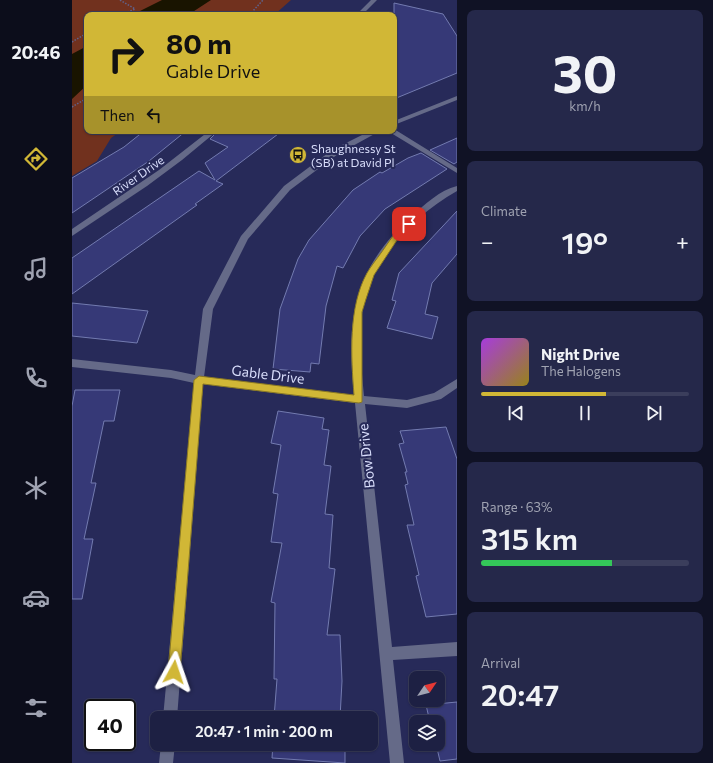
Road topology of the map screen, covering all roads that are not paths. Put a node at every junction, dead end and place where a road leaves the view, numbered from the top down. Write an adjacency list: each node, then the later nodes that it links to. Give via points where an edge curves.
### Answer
1 (374, 0): 2 (street)
2 (362, 12)
3 (457, 98): 4 (street)
4 (397, 122)
5 (397, 133): 8 (street)
6 (209, 134): 10 (street, River Drive, via 149,182)
7 (370, 134): 12 (street, via 335,152 287,188 244,238 208,309)
8 (457, 171)
9 (457, 188): 14 (street, Bow Drive, via 439,198 398,233 370,274 358,312)
10 (72, 233)
11 (72, 363): 12 (street, Gable Drive, via 171,374)
12 (199, 380): 14 (street, Gable Drive); 17 (street)
13 (457, 383): 14 (street, Gable Drive, via 437,396 408,404)
14 (359, 399): 16 (street, Bow Drive)
15 (457, 650): 16 (street)
16 (387, 654): 20 (street, Bow Drive)
17 (171, 711)
18 (167, 751): 19 (street)
19 (166, 763)
20 (397, 763)

